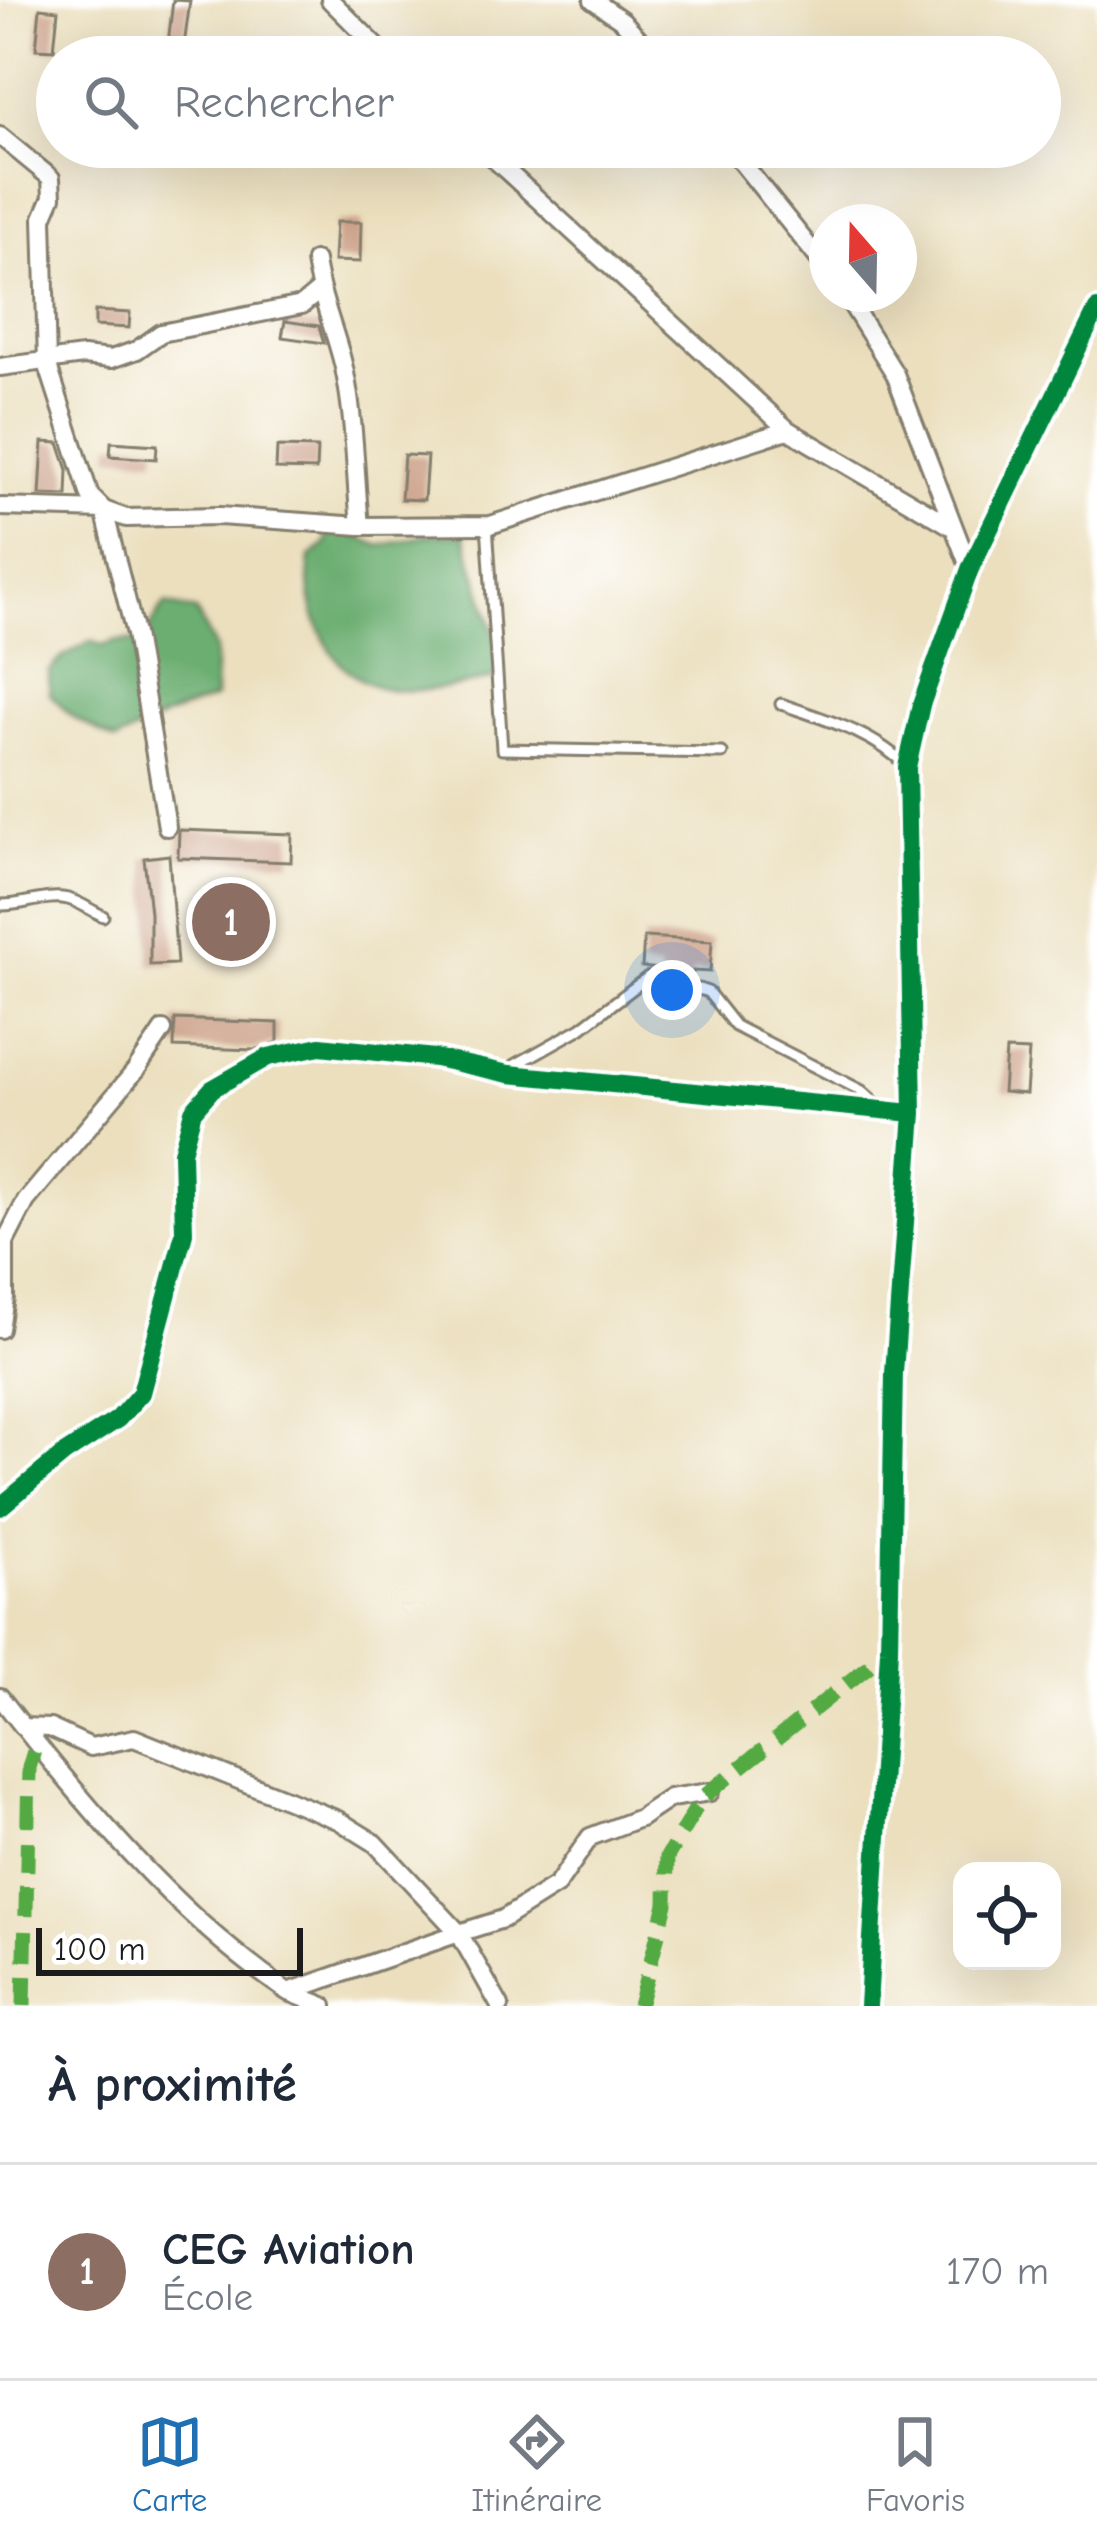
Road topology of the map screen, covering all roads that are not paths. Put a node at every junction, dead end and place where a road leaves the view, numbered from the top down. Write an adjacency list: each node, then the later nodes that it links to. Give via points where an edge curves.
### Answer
1 (330, 0): 3 (street)
2 (593, 0): 4 (street)
3 (366, 36)
4 (636, 36)
5 (0, 136): 6 (street)
6 (36, 166)
7 (39, 168): 15 (street, via 51,178 52,197 43,218)
8 (504, 168): 17 (street)
9 (746, 168): 10 (street)
10 (809, 247)
11 (315, 261): 12 (street)
12 (319, 290): 15 (street, via 302,305 161,333 111,359); 21 (street, via 345,375)
13 (1097, 309): 23 (street)
14 (856, 312): 22 (street, via 895,374)
15 (47, 363): 16 (street); 19 (street, via 90,496)
16 (0, 367)
17 (788, 430): 20 (street); 22 (street)
18 (0, 507): 19 (street)
19 (104, 509): 21 (street, via 126,518); 27 (street, via 135,634)
20 (487, 524): 21 (street); 25 (lane, via 502,748)
21 (360, 526)
22 (951, 526): 23 (street)
23 (970, 569): 26 (street)
24 (781, 704): 26 (lane, via 848,728)
25 (722, 753)
26 (907, 767): 35 (street)
27 (167, 827)
28 (0, 905): 29 (lane, via 69,899)
29 (103, 916)
30 (648, 977): 33 (lane)
31 (699, 989): 34 (lane, via 735,1026 862,1091)
32 (163, 1030): 36 (street, via 26,1201 5,1241)
33 (509, 1074): 34 (street); 37 (street, via 320,1046 268,1057 212,1089 193,1111 182,1152 184,1233 141,1393)
34 (883, 1110): 35 (street)
35 (913, 1113): 45 (street)
36 (0, 1329)
37 (0, 1507)
38 (0, 1697): 39 (street)
39 (23, 1727): 41 (street, via 50,1728 91,1747 134,1738 338,1820 375,1843); 42 (street, via 179,1906)
40 (710, 1792): 41 (street, via 670,1798 590,1837 557,1885 503,1919)
41 (459, 1934): 42 (street); 44 (street)
42 (288, 1992): 43 (street)
43 (324, 2006)
44 (500, 2006)
45 (868, 2006)

